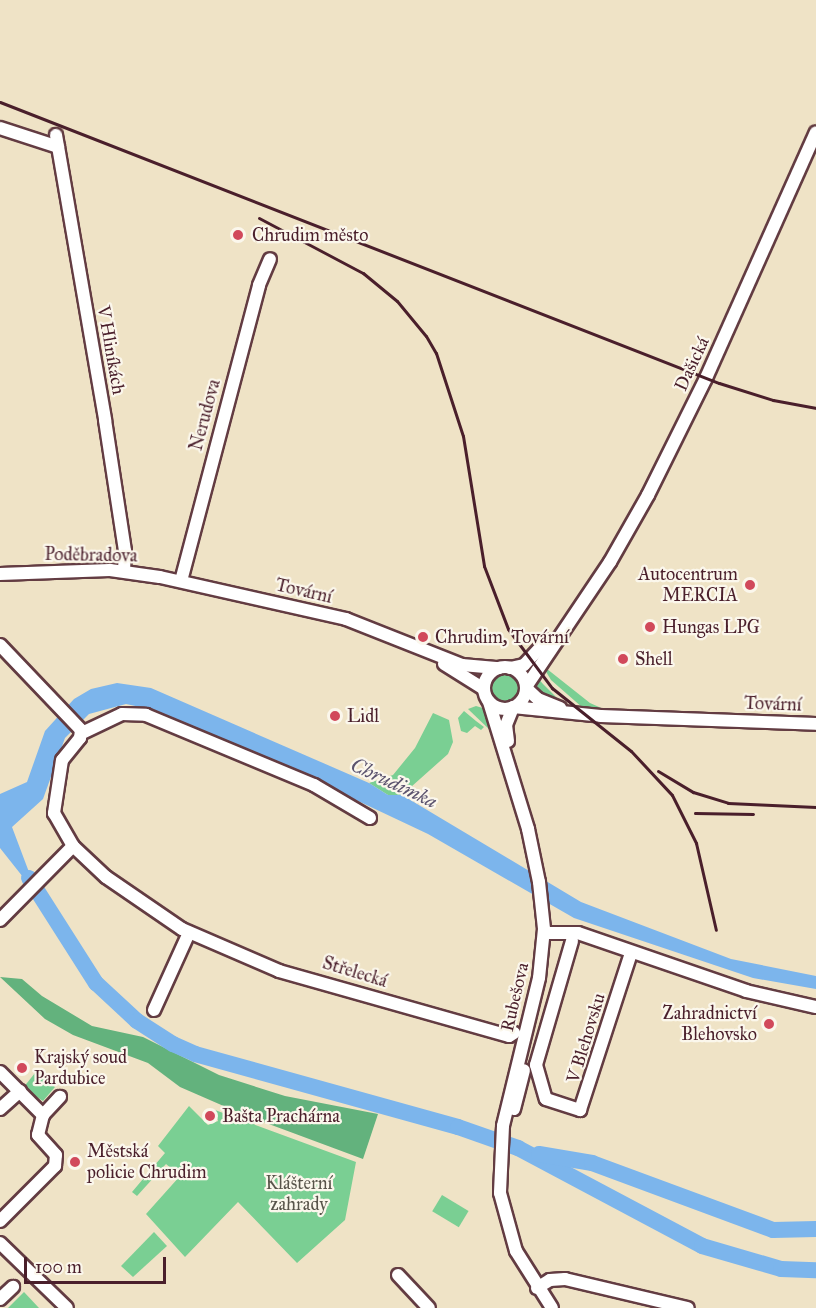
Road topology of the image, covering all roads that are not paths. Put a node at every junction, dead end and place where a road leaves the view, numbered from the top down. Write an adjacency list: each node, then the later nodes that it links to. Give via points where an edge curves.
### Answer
1 (0, 128): 4 (street, V Hliníkách, via 57,141 125,551)
2 (816, 132): 7 (street, Dašická, via 663,466 610,562)
3 (270, 259): 6 (street, Nerudova, via 259,285)
4 (124, 571): 5 (street, Poděbradova); 6 (street, Poděbradova)
5 (0, 574)
6 (181, 581): 9 (street, Tovární, via 346,619)
7 (582, 602): 10 (street, Dašická, via 527,663); 11 (street, Dašická)
8 (0, 645): 17 (street)
9 (415, 646): 10 (street, Tovární, via 471,667); 12 (street, Tovární)
10 (503, 668): 11 (street, via 522,676); 12 (street, via 489,675)
11 (526, 687): 14 (street, via 523,699); 15 (street, Tovární, via 538,699)
12 (484, 689): 13 (street)
13 (489, 702): 14 (street, via 501,709); 20 (street, Rubešova)
14 (513, 707): 15 (street, Tovární); 20 (street, Rubešova, via 506,734)
15 (584, 715): 16 (street, Tovární)
16 (816, 724)
17 (80, 730): 18 (street, via 122,714 146,715 314,785); 19 (street, Střelecká, via 63,757 54,805 54,816)
18 (370, 818)
19 (73, 846): 21 (street); 22 (street, Střelecká, via 106,877)
20 (540, 868): 23 (street, Rubešova)
21 (0, 920)
22 (189, 933): 27 (street); 28 (street, Střelecká, via 279,971 509,1036)
23 (548, 933): 25 (street, via 578,933); 37 (street, Rubešova, via 548,975 508,1119 503,1164 512,1215)
24 (572, 941): 25 (street, V Blehovsku, via 536,1065 546,1099 580,1110)
25 (631, 953): 26 (street, via 746,991)
26 (816, 1007)
27 (154, 1010)
28 (514, 1033)
29 (0, 1072): 30 (street)
30 (20, 1091): 32 (street); 33 (street)
31 (60, 1097): 33 (street)
32 (0, 1109)
33 (43, 1115): 34 (street, via 38,1135 56,1155 55,1166)
34 (0, 1221)
35 (0, 1243): 41 (street)
36 (398, 1275): 40 (street)
37 (540, 1285): 43 (street); 44 (street); 45 (street, via 553,1279 573,1280)
38 (13, 1287): 39 (street)
39 (0, 1299)
40 (416, 1303): 42 (street)
41 (67, 1308)
42 (429, 1308)
43 (552, 1308)
44 (562, 1308)
45 (688, 1308)

